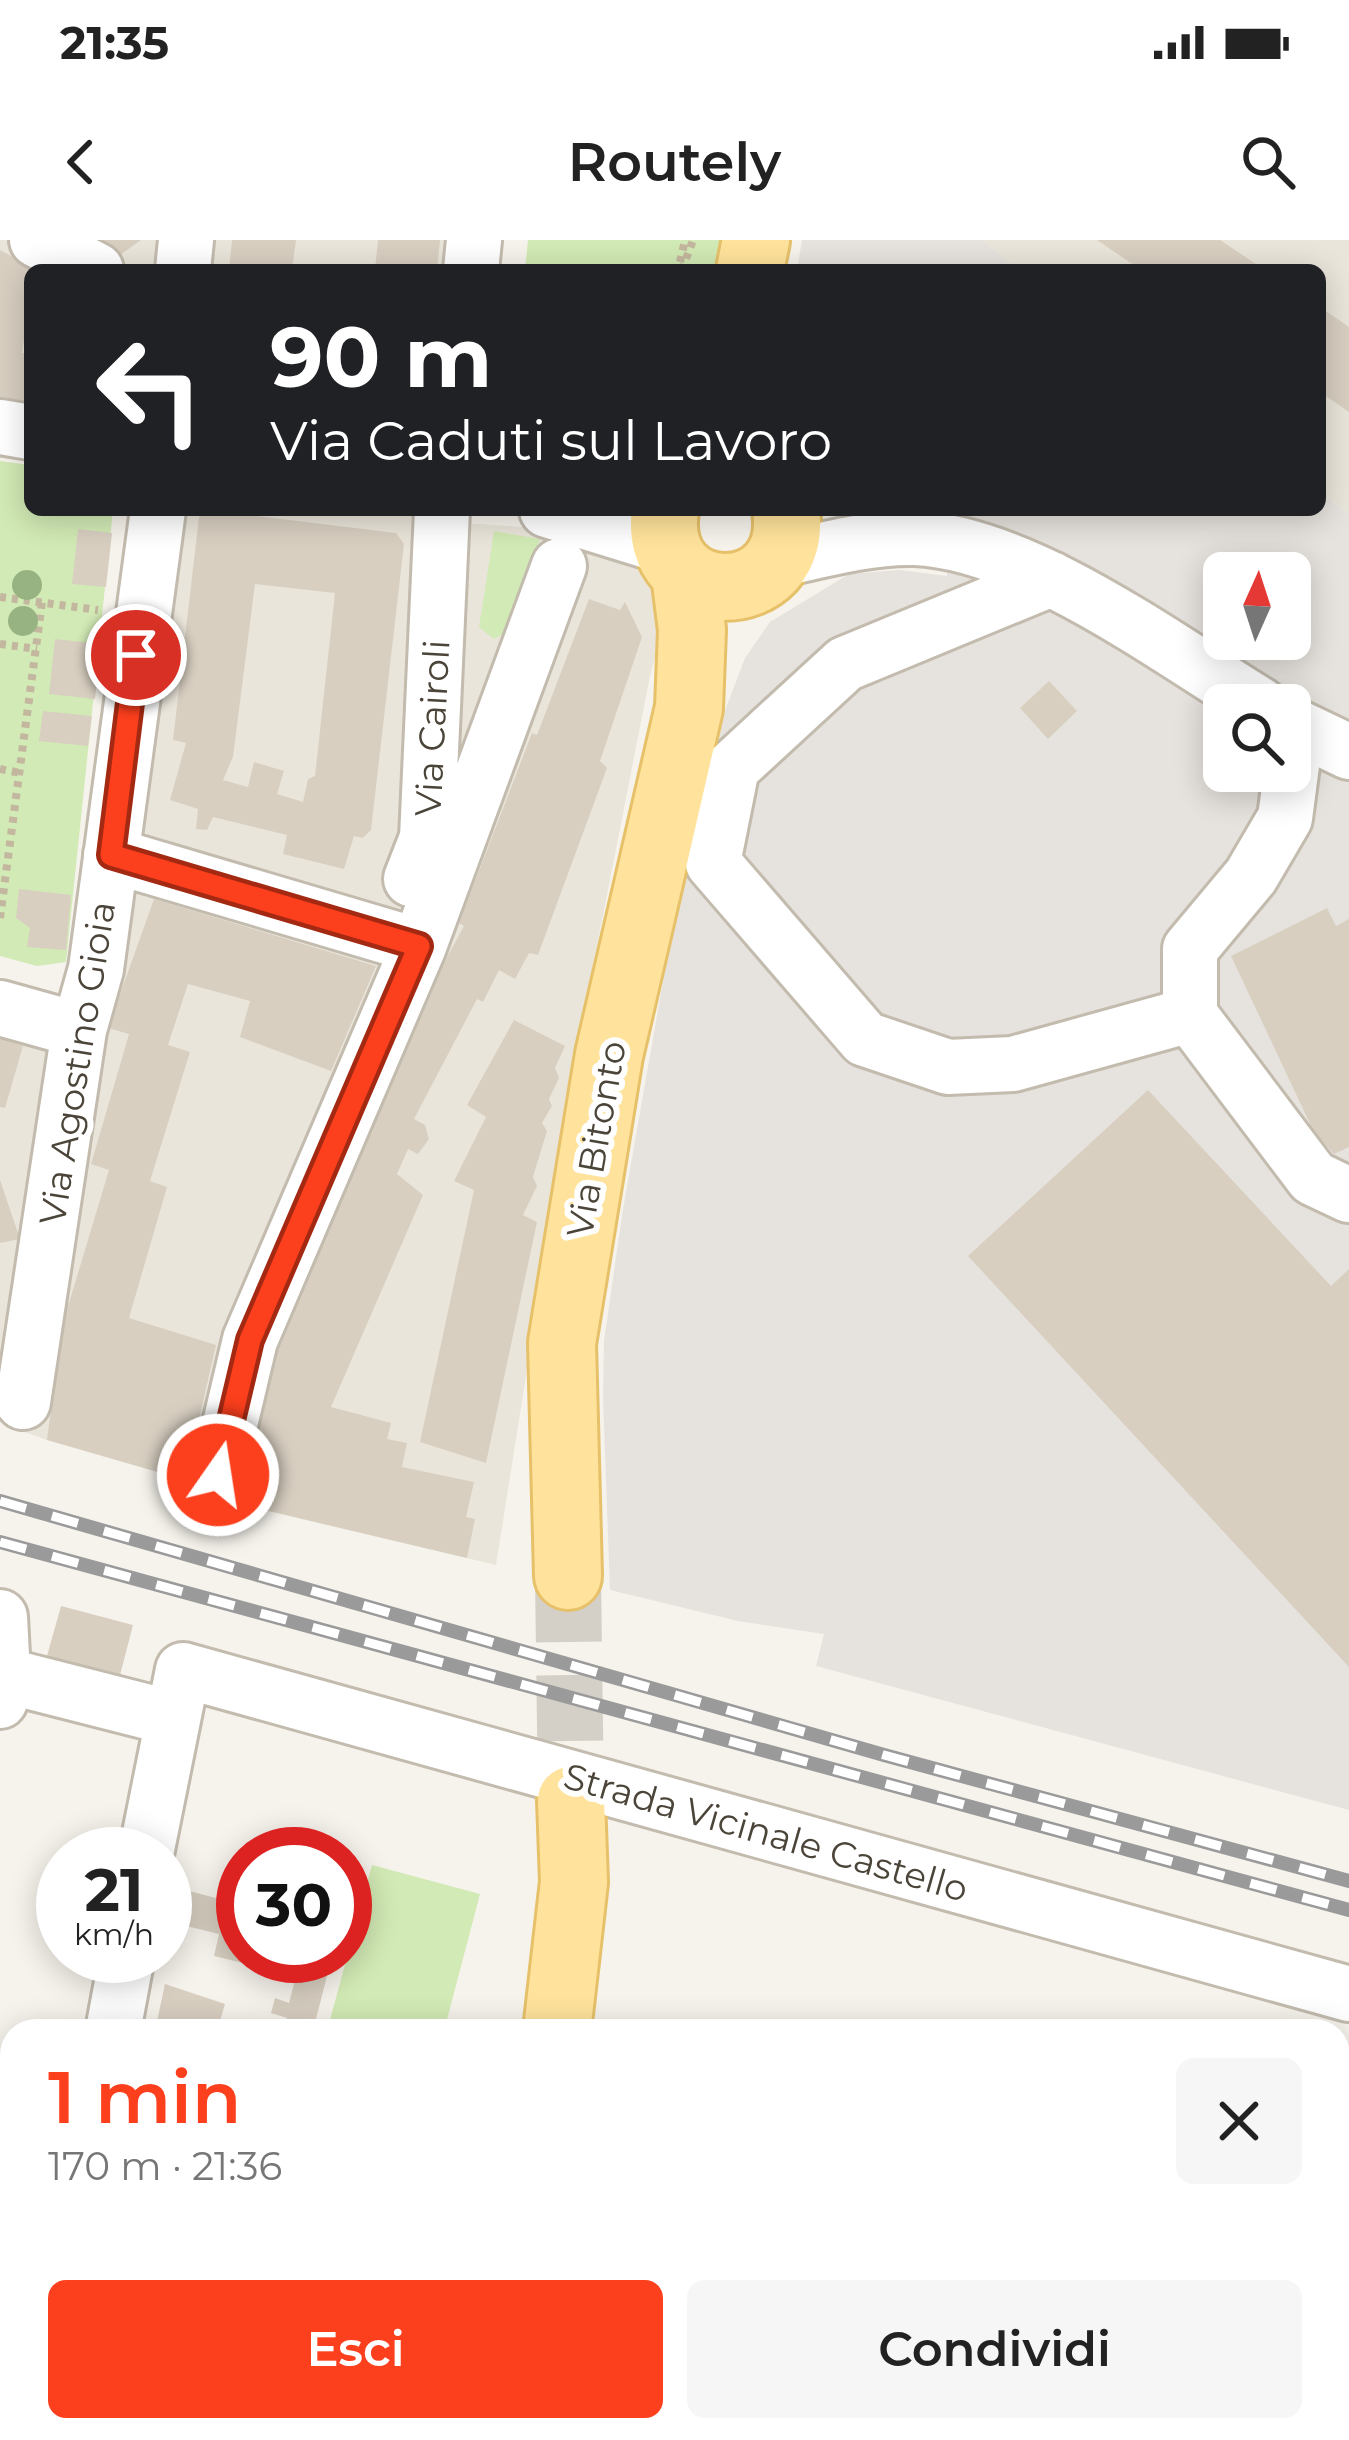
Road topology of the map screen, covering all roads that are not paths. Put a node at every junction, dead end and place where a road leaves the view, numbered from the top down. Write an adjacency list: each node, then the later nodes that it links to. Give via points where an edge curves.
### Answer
1 (37, 240): 2 (street)
2 (84, 264)
3 (157, 516): 17 (street, Via Agostino Gioia)
4 (442, 516): 18 (street, Via Cairoli, via 428,838)
5 (569, 516): 8 (street)
6 (864, 516): 7 (street)
7 (931, 540): 9 (street); 11 (street)
8 (672, 544): 9 (main road, via 716,587); 13 (main road, via 692,630)
9 (771, 551): 13 (main road)
10 (559, 566): 18 (street)
11 (1051, 578): 12 (street); 20 (street, via 845,664 732,768 712,863 865,1039 948,1067 1013,1064)
12 (1226, 684)
13 (689, 708): 25 (main road, Via Bitonto, via 609,1055 562,1343)
14 (1311, 733): 15 (street)
15 (1349, 752)
16 (1284, 792): 20 (street, via 1285,818 1251,876 1190,950)
17 (111, 855): 18 (street); 21 (street, Via Agostino Gioia)
18 (403, 942): 24 (street, via 250,1340)
19 (0, 1008): 21 (street)
20 (1190, 1015): 22 (street, via 1313,1178)
21 (79, 1030): 23 (street, Via Agostino Gioia)
22 (1349, 1195)
23 (23, 1402)
24 (218, 1475)
25 (568, 1576)
26 (0, 1617): 27 (street)
27 (2, 1688): 28 (street, Strada Vicinale Castello)
28 (178, 1694): 30 (street); 32 (street, Strada Vicinale Castello)
29 (571, 1800): 34 (main road, via 573,1903)
30 (151, 1827)
31 (122, 1983): 33 (street)
32 (1349, 1994)
33 (115, 2019)
34 (558, 2019)

